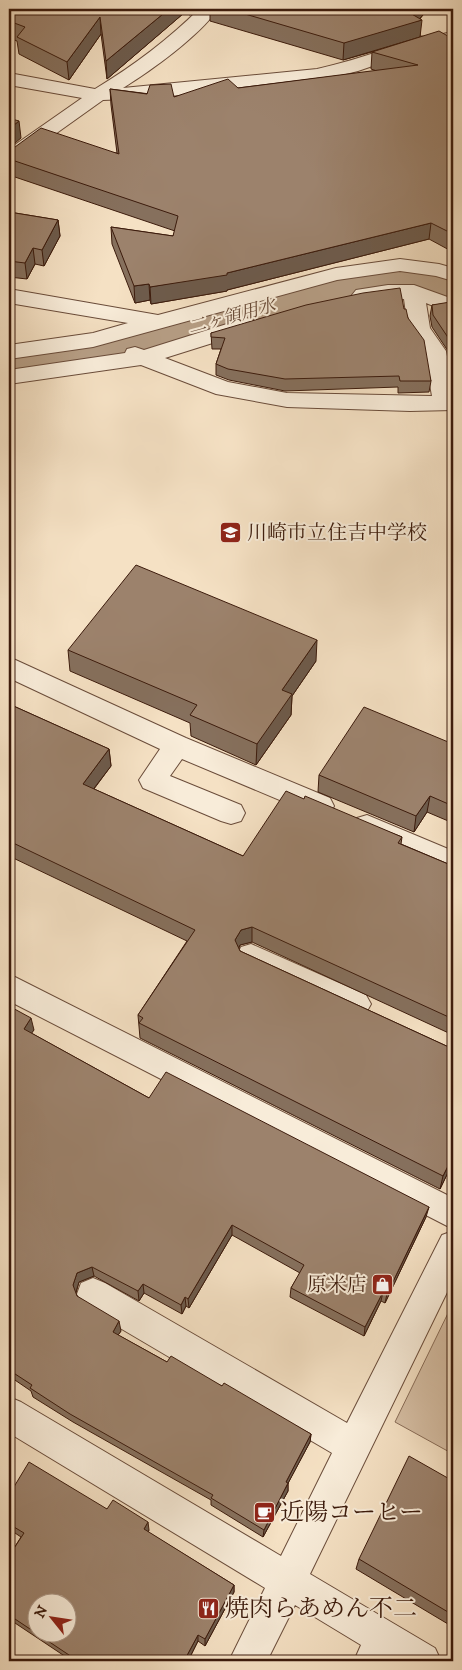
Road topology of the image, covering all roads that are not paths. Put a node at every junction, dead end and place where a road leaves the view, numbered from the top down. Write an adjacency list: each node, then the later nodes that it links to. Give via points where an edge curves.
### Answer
1 (209, 9): 4 (street, via 138,71)
2 (453, 37): 4 (street, via 424,42 351,67 316,75)
3 (9, 78): 4 (street)
4 (98, 95): 5 (street)
5 (9, 158)
6 (453, 275): 12 (street, via 400,265 336,274)
7 (414, 292): 9 (street, via 391,290); 10 (street); 17 (street, via 419,328 435,350)
8 (9, 296): 12 (street)
9 (345, 298)
10 (453, 306)
11 (268, 318): 15 (street)
12 (157, 322): 13 (street)
13 (93, 340): 14 (street); 15 (street)
14 (9, 352)
15 (144, 357): 16 (street); 17 (street, via 224,389 287,400)
16 (9, 377)
17 (449, 403)
18 (9, 667): 19 (street)
19 (177, 745): 20 (street, via 152,780); 21 (street)
20 (231, 813)
21 (453, 862)
22 (251, 956): 24 (street)
23 (9, 987): 25 (street)
24 (382, 1017)
25 (453, 1214)
26 (453, 1246): 29 (street)
27 (93, 1294): 29 (street)
28 (9, 1414): 30 (street)
29 (354, 1446): 30 (street)
30 (288, 1580): 31 (street); 32 (street)
31 (378, 1649): 33 (street)
32 (248, 1661)
33 (422, 1661)

